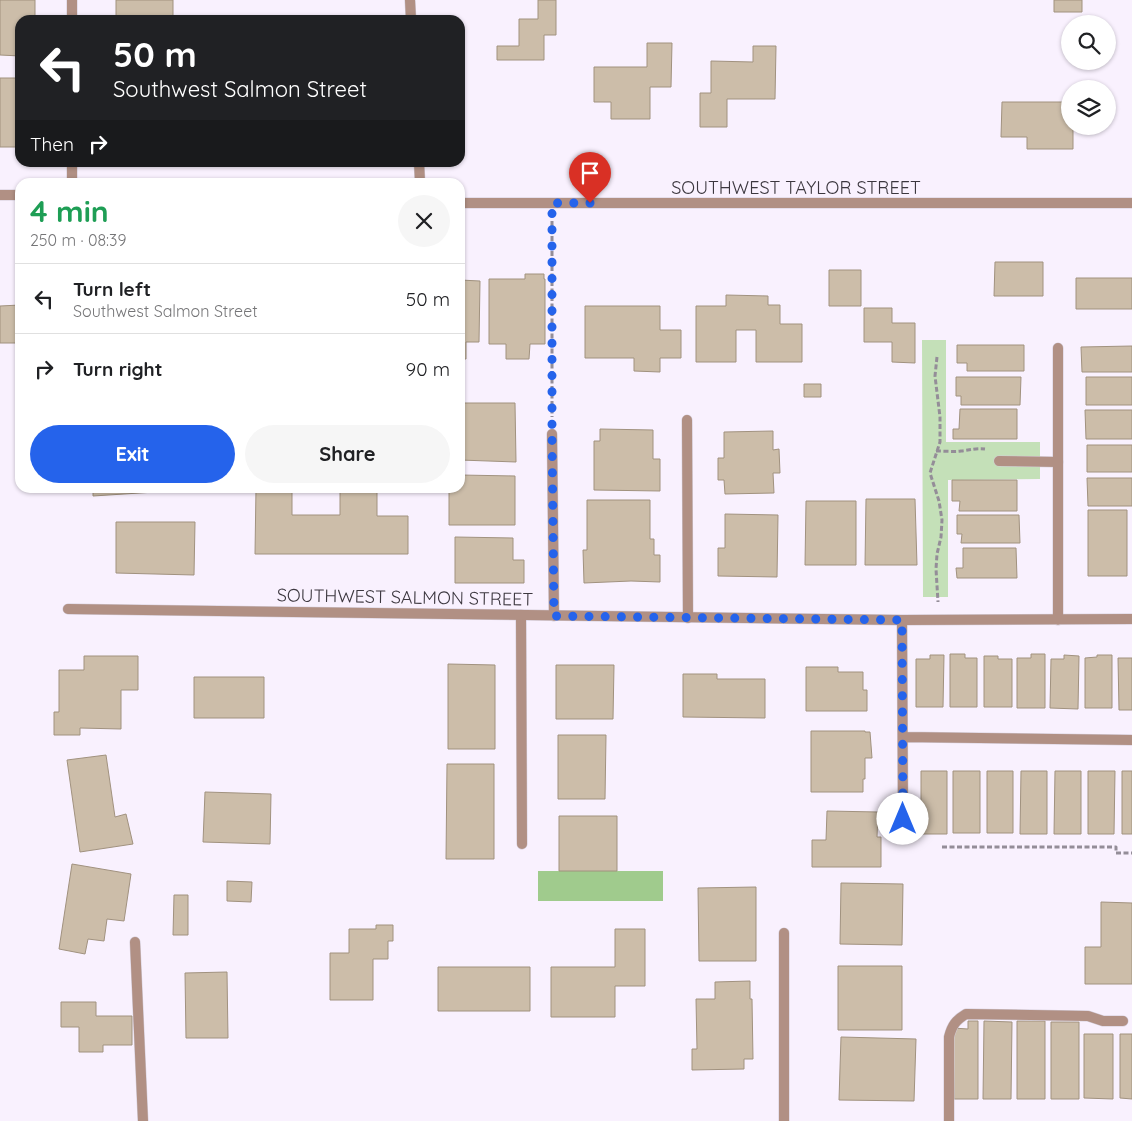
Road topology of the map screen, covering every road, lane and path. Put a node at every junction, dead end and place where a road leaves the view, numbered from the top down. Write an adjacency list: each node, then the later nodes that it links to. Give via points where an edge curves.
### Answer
1 (72, 0): 3 (street)
2 (410, 0): 4 (street)
3 (72, 15)
4 (411, 15)
5 (0, 194): 6 (street)
6 (15, 195)
7 (465, 203): 8 (street, SOUTHWEST TAYLOR STREET)
8 (552, 203): 9 (street, SOUTHWEST TAYLOR STREET); 13 (path)
9 (1132, 203)
10 (1058, 348): 16 (street)
11 (937, 357): 14 (path, via 940,442)
12 (686, 420): 20 (street)
13 (552, 434): 19 (street)
14 (936, 451): 15 (path, via 957,452 977,448 988,450); 23 (path, via 930,472 942,520 936,562)
15 (999, 461): 16 (street)
16 (1058, 462): 24 (street)
17 (68, 609): 18 (street, SOUTHWEST SALMON STREET)
18 (521, 615): 19 (street, SOUTHWEST SALMON STREET); 28 (street)
19 (554, 616): 20 (street, SOUTHWEST SALMON STREET)
20 (688, 618): 22 (street, SOUTHWEST SALMON STREET)
21 (1132, 619): 24 (street, SOUTHWEST SALMON STREET)
22 (902, 620): 23 (street, SOUTHWEST SALMON STREET); 25 (street)
23 (938, 620): 24 (street, SOUTHWEST SALMON STREET)
24 (1058, 620)
25 (903, 737): 26 (street); 27 (street)
26 (1132, 740)
27 (903, 819)
28 (522, 844)
29 (942, 847): 30 (path, via 1116,847 1116,853)
30 (1132, 853)
31 (784, 933): 35 (street)
32 (135, 942): 34 (street)
33 (1123, 1021): 36 (street, via 1103,1021 1088,1016 966,1014 953,1024 949,1037)
34 (143, 1121)
35 (784, 1121)
36 (949, 1121)

